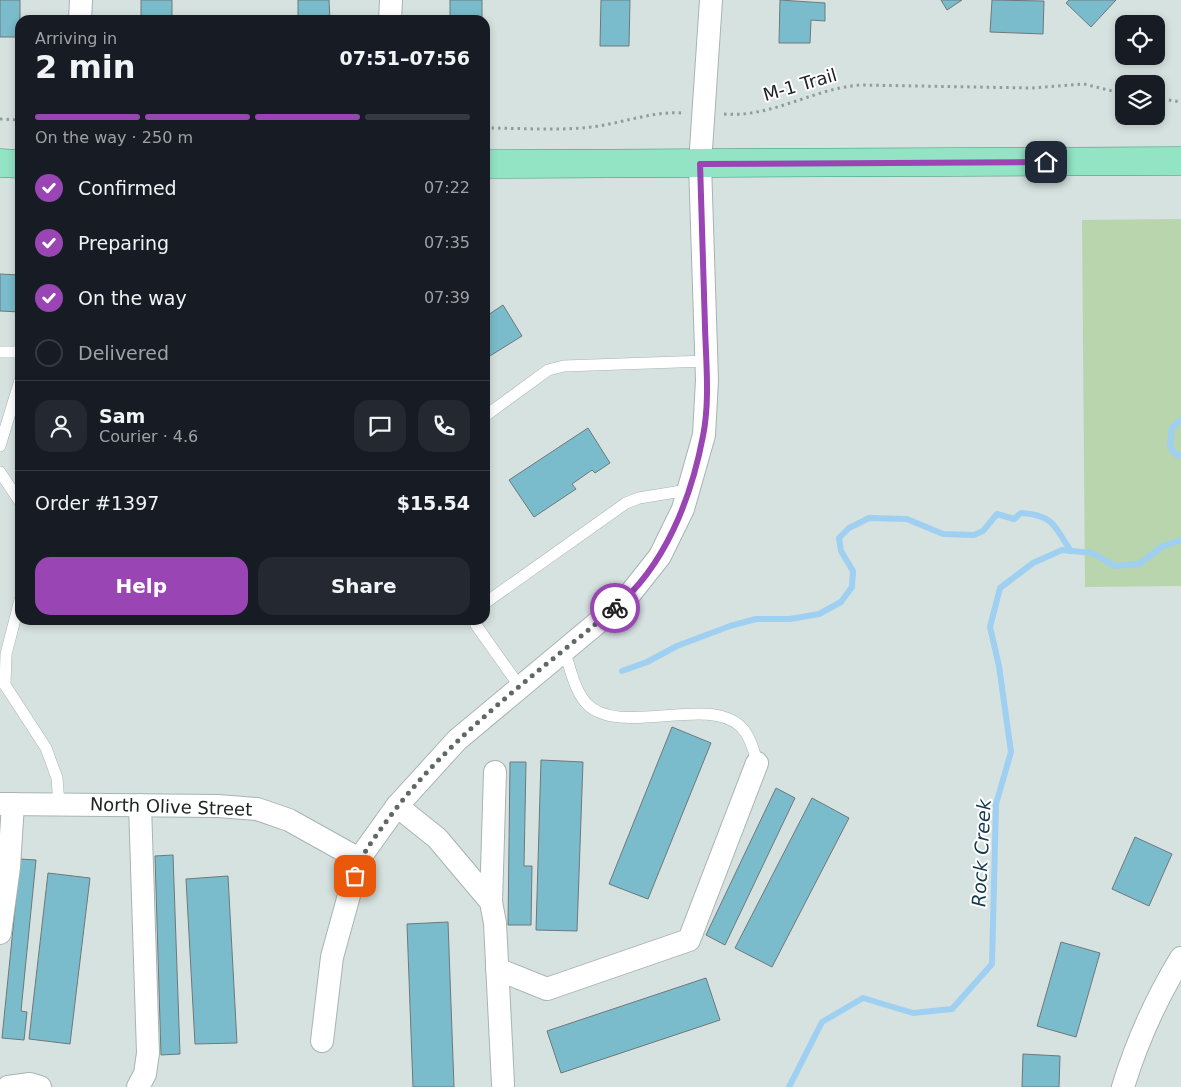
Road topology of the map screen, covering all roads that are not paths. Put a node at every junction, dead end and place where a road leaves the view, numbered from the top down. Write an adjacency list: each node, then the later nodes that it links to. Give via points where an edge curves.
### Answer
1 (80, 0): 4 (street)
2 (390, 0): 5 (street)
3 (711, 0): 10 (street)
4 (80, 15)
5 (390, 15)
6 (1181, 161): 10 (main road)
7 (0, 163): 8 (main road)
8 (15, 164)
9 (490, 164): 10 (main road)
10 (700, 164): 13 (street)
11 (0, 352): 12 (lane)
12 (15, 352)
13 (706, 361): 15 (lane, via 564,366 548,370); 18 (street, via 704,435)
14 (15, 396): 16 (lane)
15 (490, 412)
16 (0, 446)
17 (0, 472): 19 (lane)
18 (688, 490): 20 (lane, via 626,503); 23 (street, via 683,509 660,556 626,599)
19 (15, 494)
20 (490, 599)
21 (15, 619): 24 (lane)
22 (476, 625): 25 (lane)
23 (564, 650): 25 (street); 26 (lane, via 575,684 587,703 606,715 628,719 662,715 726,717 740,726 752,744)
24 (2, 683): 29 (lane, via 46,748 57,778)
25 (520, 688): 31 (street, via 457,740)
26 (757, 763): 36 (street, via 689,940 547,989)
27 (495, 772): 33 (street)
28 (7, 804): 29 (street, North Olive Street); 34 (street, via 9,867)
29 (59, 804): 30 (street, North Olive Street)
30 (140, 805): 32 (street, North Olive Street, via 257,808 289,820); 41 (street, via 148,1053 145,1074)
31 (397, 806): 32 (street); 33 (street, via 437,838)
32 (359, 860): 37 (street, via 332,956)
33 (491, 902): 36 (street)
34 (0, 932)
35 (1181, 958): 42 (street, via 1142,1033)
36 (498, 969): 38 (street)
37 (322, 1041)
38 (503, 1084)
39 (8, 1087): 40 (street, via 30,1084)
40 (40, 1087)
41 (138, 1087)
42 (1124, 1087)

